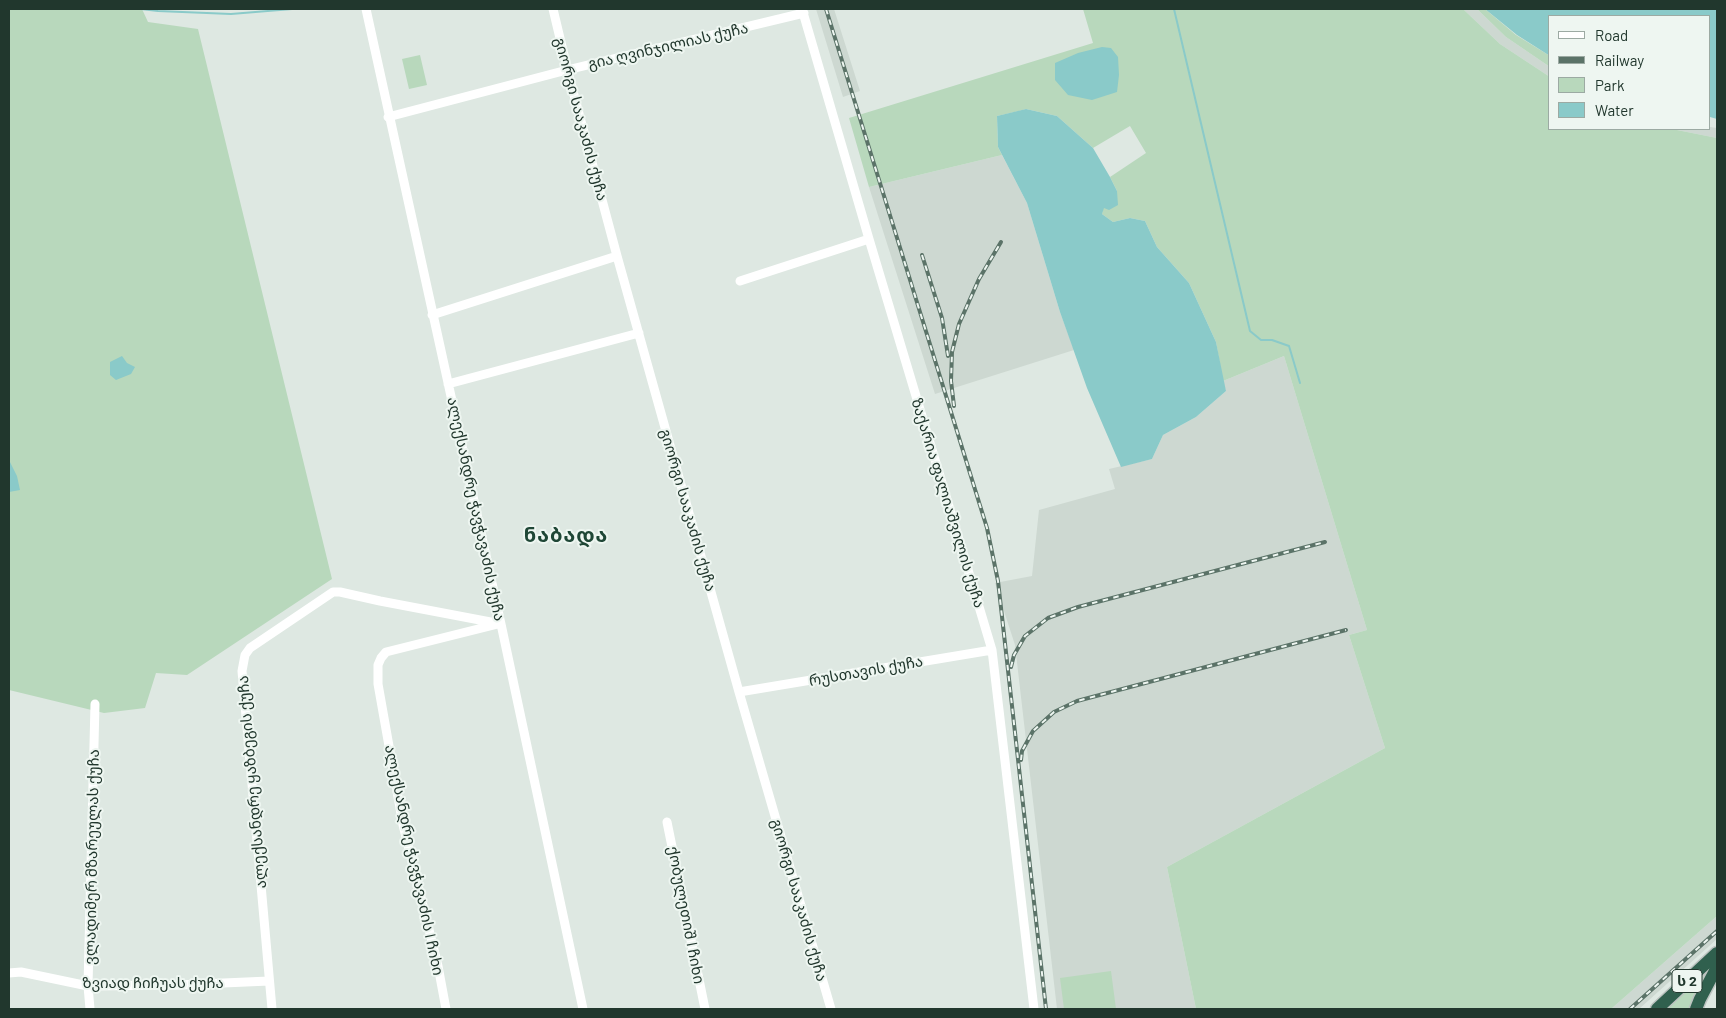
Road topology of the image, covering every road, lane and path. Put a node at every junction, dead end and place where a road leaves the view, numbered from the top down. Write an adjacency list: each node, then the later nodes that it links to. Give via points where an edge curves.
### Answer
1 (366, 9): 5 (street, ალექსანდრე ჭავჭავაძის ქუჩა)
2 (554, 9): 4 (street, გიორგი სააკაძის ქუჩა)
3 (803, 11): 4 (street, გია ღვინჯილიას ქუჩა); 6 (street, ზაქარია ფალიაშვილის ქუჩა)
4 (567, 70): 5 (street, გია ღვინჯილიას ქუჩა); 7 (street, გიორგი სააკაძის ქუჩა)
5 (388, 117): 9 (street, ალექსანდრე ჭავჭავაძის ქუჩა)
6 (869, 239): 8 (street); 13 (street, ზაქარია ფალიაშვილის ქუჩა)
7 (617, 256): 9 (street); 10 (street, გიორგი სააკაძის ქუჩა)
8 (740, 281)
9 (432, 315): 11 (street, ალექსანდრე ჭავჭავაძის ქუჩა)
10 (638, 333): 11 (street); 14 (street, გიორგი სააკაძის ქუჩა)
11 (448, 384): 12 (street, ალექსანდრე ჭავჭავაძის ქუჩა)
12 (501, 624): 20 (street, ალექსანდრე ყაზბეგის ქუჩა, via 333,592 250,648 242,671); 24 (street, ალექსანდრე ჭავჭავაძის I ჩიხი, via 386,652 378,665 378,684 403,825); 25 (street, ალექსანდრე ჭავჭავაძის ქუჩა)
13 (992, 650): 14 (street, რუსთავის ქუჩა); 28 (street, ზაქარია ფალიაშვილის ქუჩა)
14 (739, 692): 27 (street, გიორგი სააკაძის ქუჩა)
15 (95, 704): 21 (street, ვლადიმერ მზარეულას ქუჩა)
16 (667, 822): 26 (street, ქობულეთიშ I ჩიხი)
17 (1717, 953): 29 (highway, ს 2)
18 (1717, 967): 30 (highway)
19 (9, 973): 21 (street, ზვიად ჩიჩუას ქუჩა, via 20,972)
20 (269, 981): 21 (street, ზვიად ჩიჩუას ქუჩა); 23 (street, ალექსანდრე ყაზბეგის ქუჩა)
21 (88, 986): 22 (street, ვლადიმერ მზარეულას ქუჩა)
22 (90, 1009)
23 (272, 1009)
24 (446, 1009)
25 (583, 1009)
26 (705, 1009)
27 (831, 1009)
28 (1034, 1009)
29 (1657, 1009)
30 (1696, 1009)

